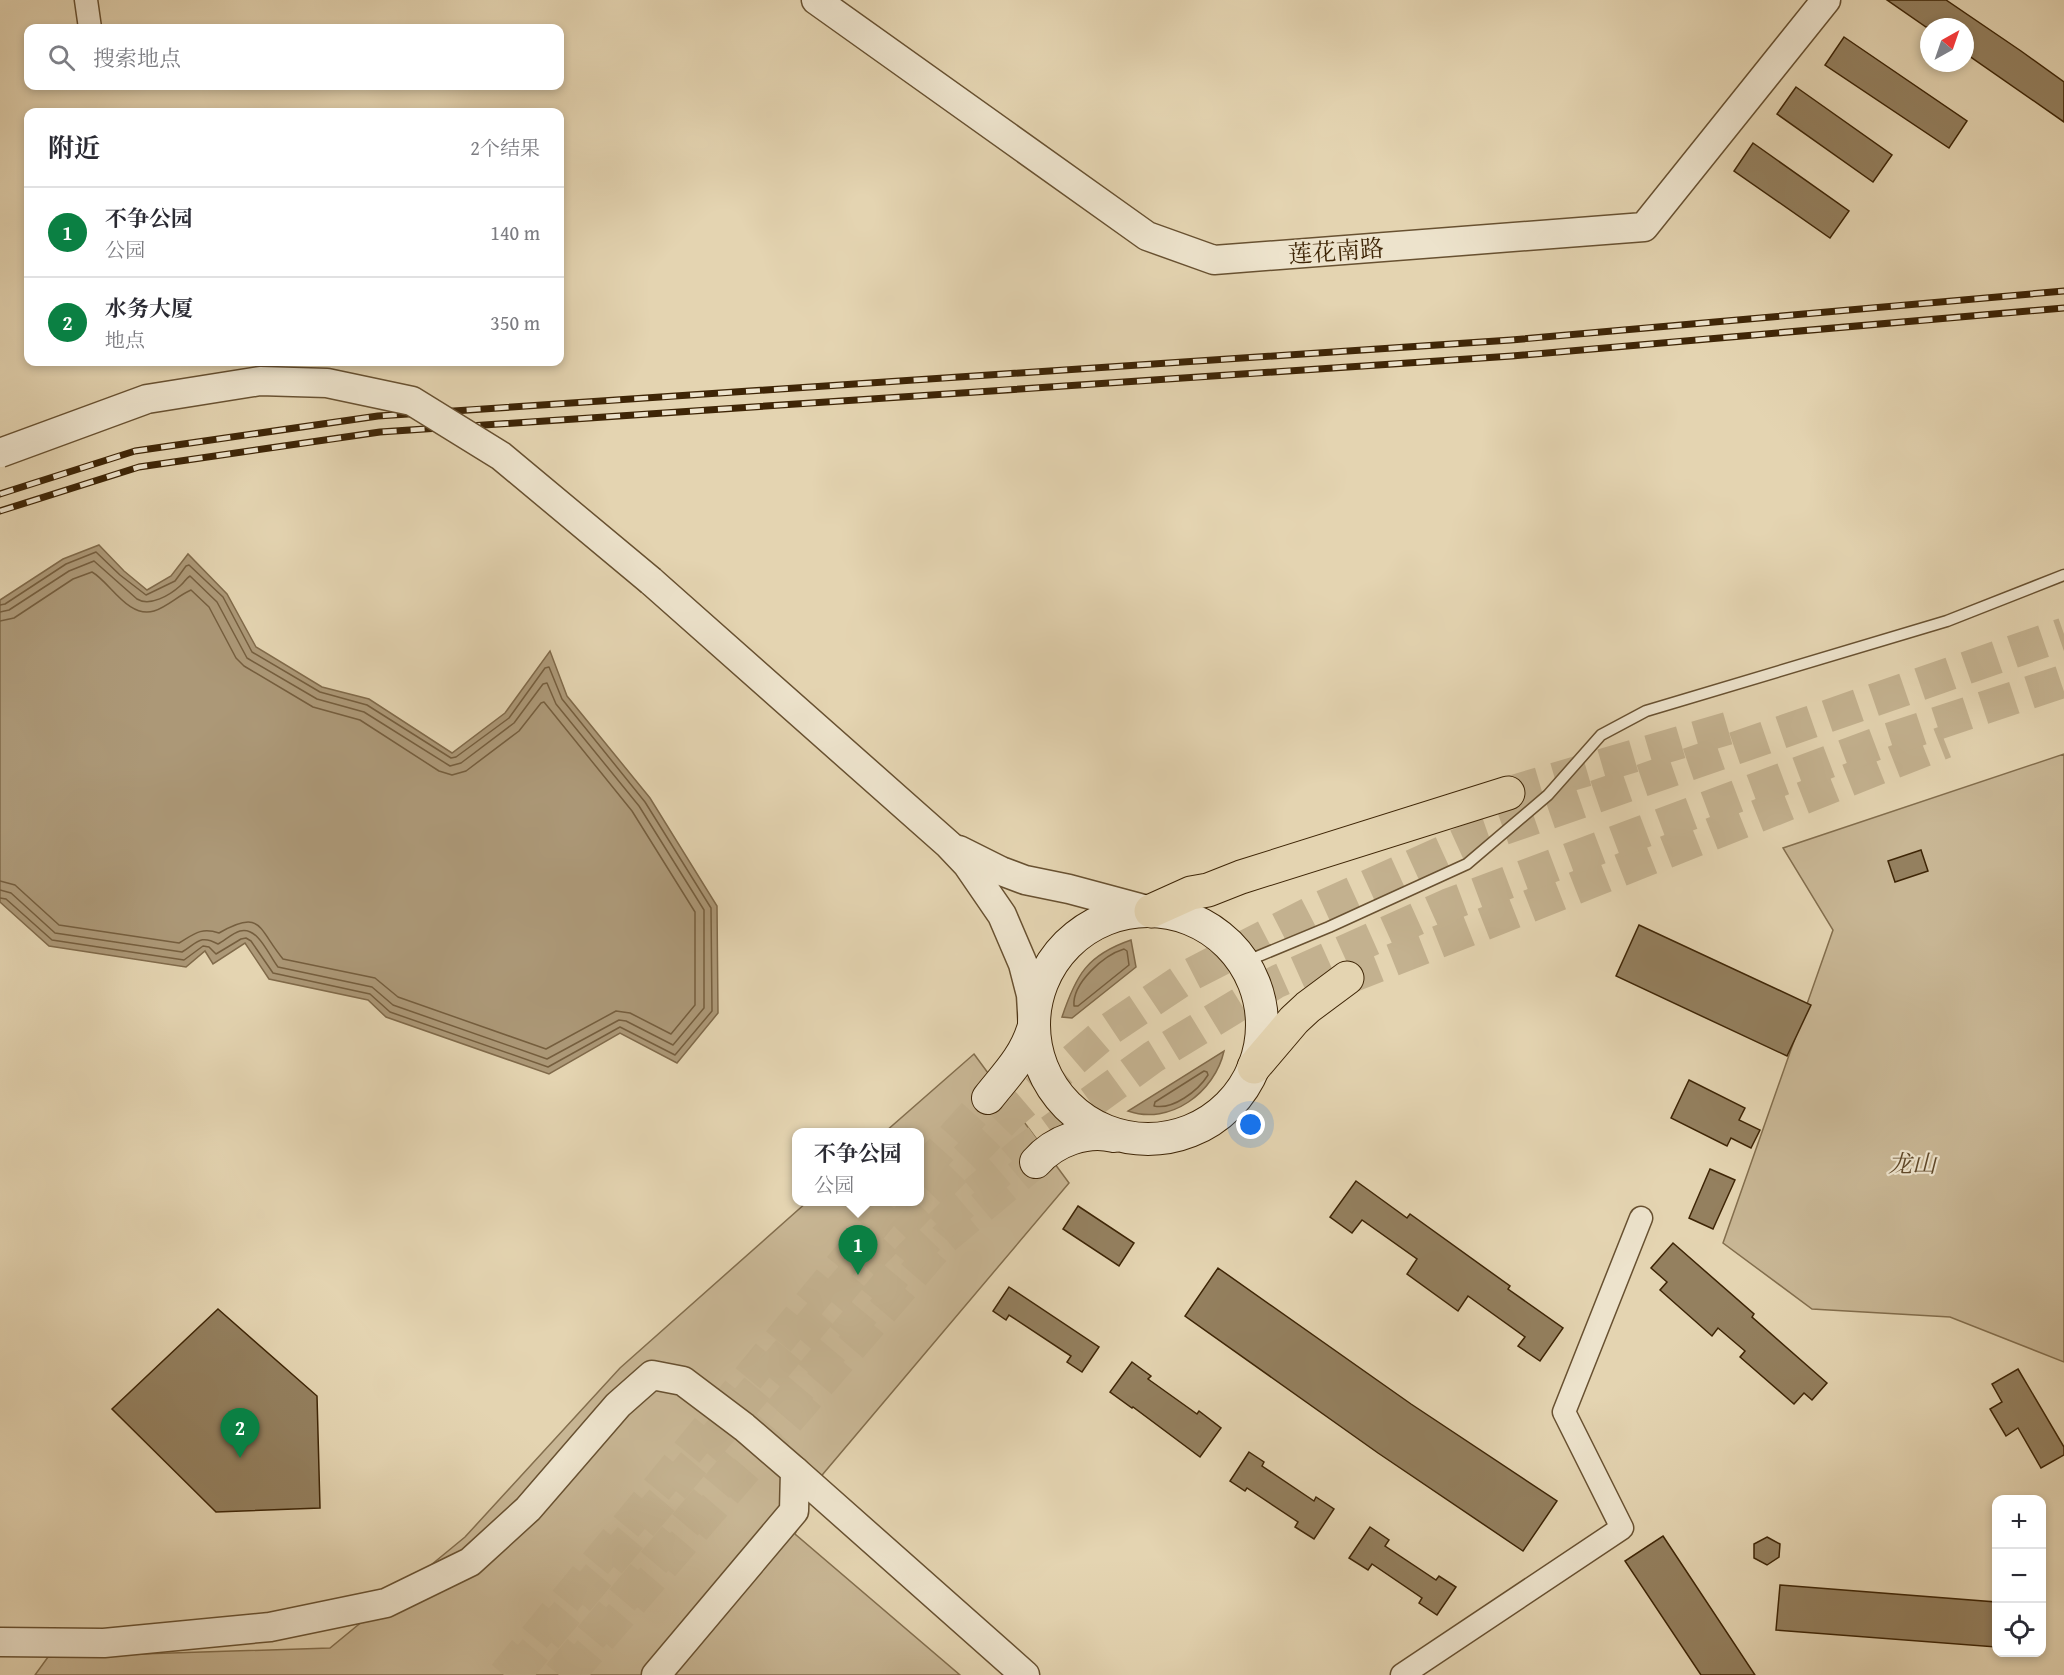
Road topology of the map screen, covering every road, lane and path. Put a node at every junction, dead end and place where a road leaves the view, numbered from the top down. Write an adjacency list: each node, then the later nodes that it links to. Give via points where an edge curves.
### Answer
1 (86, 0): 4 (street)
2 (816, 0): 3 (street, 莲花南路, via 1147,236 1215,260 1644,227)
3 (1826, 0)
4 (89, 24)
5 (0, 453): 8 (street, bridge, via 147,399 260,381 327,383 412,401 501,456 651,580)
6 (2064, 575): 10 (lane, via 1947,621 1646,711 1601,735 1548,795 1467,864)
7 (1508, 793): 9 (highway, via 1191,893)
8 (949, 845): 9 (street, via 1025,880); 12 (street, via 1002,915 1023,964 1031,995)
9 (1151, 911): 10 (main road, via 1185,918 1212,931); 12 (main road, via 1111,917 1076,936 1049,965 1035,1002)
10 (1242, 963): 13 (main road, via 1257,990 1261,1008 1262,1030)
11 (1347, 978): 13 (highway, via 1294,1020)
12 (1033, 1029): 14 (main road, via 1025,1051); 15 (main road, via 1041,1067 1055,1092 1081,1119)
13 (1254, 1066): 15 (main road, via 1240,1094 1206,1124 1170,1138)
14 (988, 1098)
15 (1114, 1136): 16 (main road, via 1101,1133 1060,1143)
16 (1036, 1162)
17 (1641, 1218): 22 (street, via 1564,1412 1622,1528)
18 (795, 1471): 19 (street, via 683,1381 652,1375 618,1405 528,1509 470,1562 386,1603 270,1627 104,1643); 20 (street, via 794,1510); 21 (street)
19 (0, 1642)
20 (656, 1675)
21 (1025, 1675)
22 (1402, 1675)

